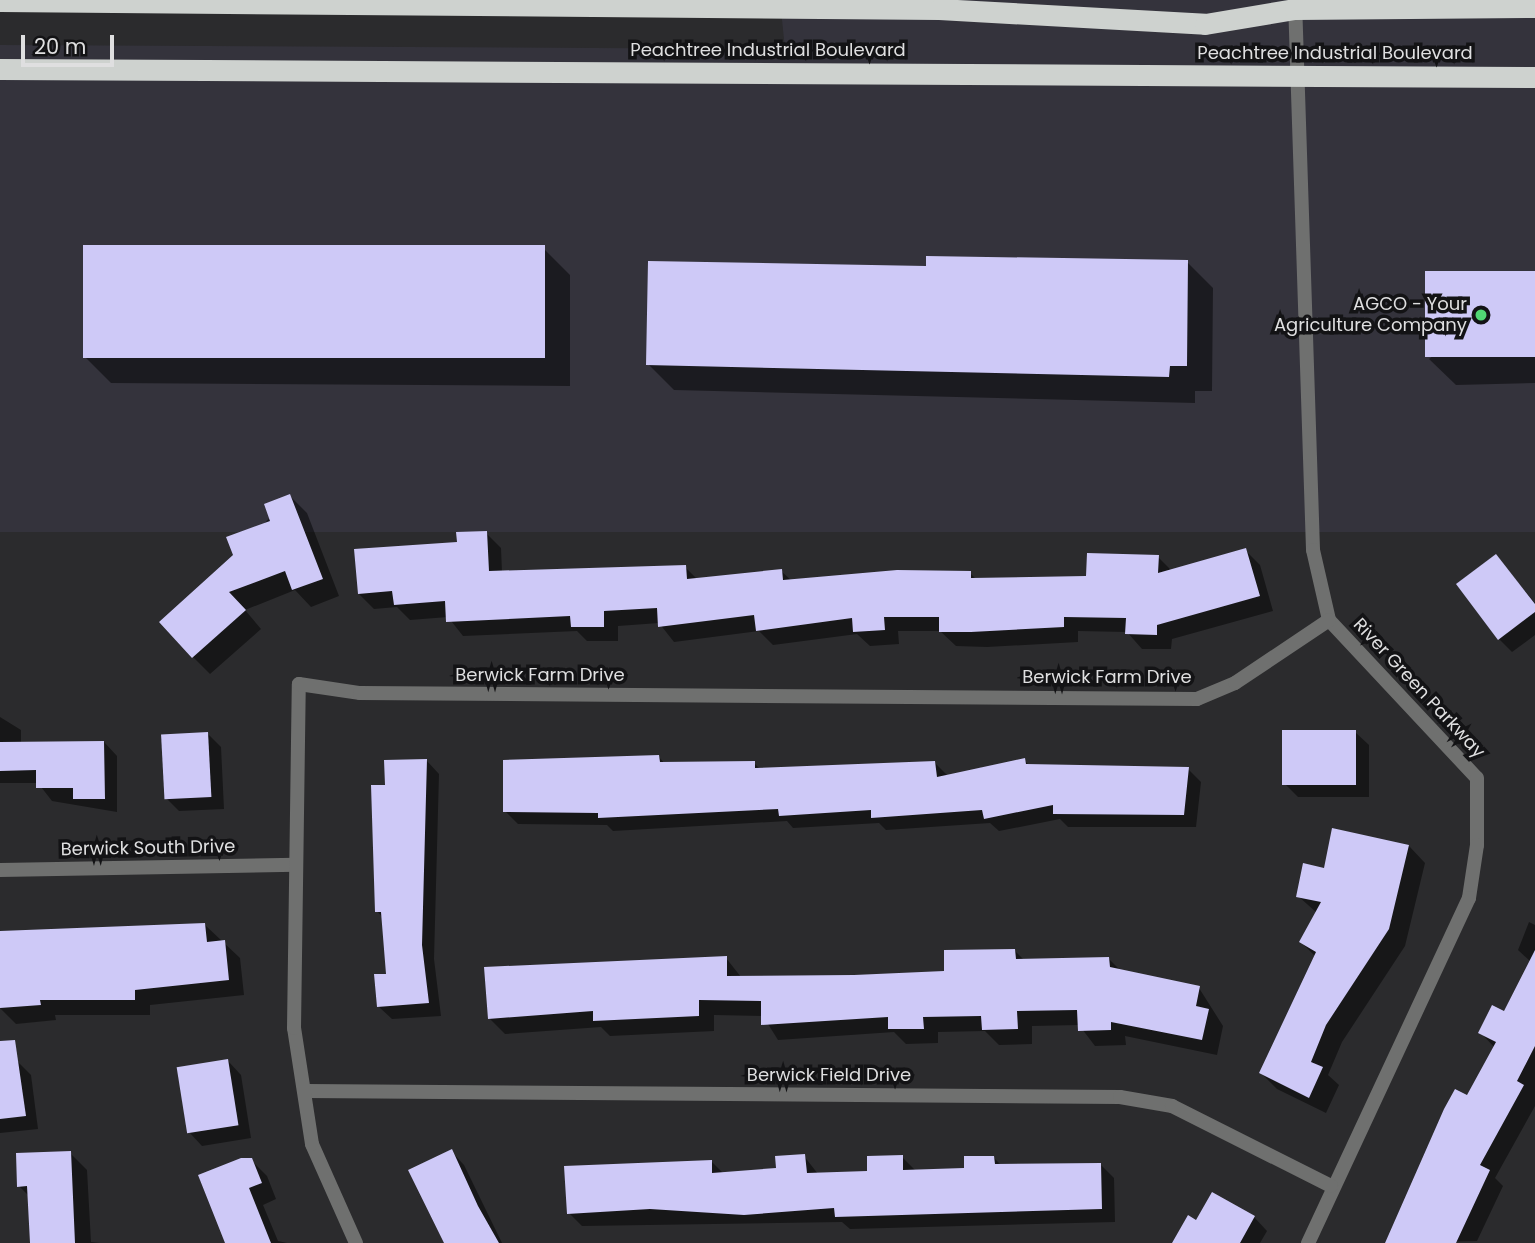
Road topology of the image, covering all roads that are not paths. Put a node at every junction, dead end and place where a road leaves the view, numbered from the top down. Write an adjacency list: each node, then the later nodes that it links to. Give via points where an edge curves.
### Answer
1 (0, 1): 2 (highway, Peachtree Industrial Boulevard, via 939,9 1205,24)
2 (1295, 4): 3 (highway, Peachtree Industrial Boulevard); 5 (street, River Green Parkway)
3 (1535, 8)
4 (0, 69): 5 (highway, Peachtree Industrial Boulevard)
5 (1295, 76): 6 (highway, Peachtree Industrial Boulevard); 7 (street, River Green Parkway, via 1313,550)
6 (1535, 77)
7 (1329, 620): 8 (street, Berwick Farm Drive, via 1235,683 1197,699 360,693 299,684); 11 (street, River Green Parkway, via 1477,778 1477,832 1469,898)
8 (296, 865): 9 (street, Berwick South Drive); 10 (street, Berwick Farm Drive, via 294,1028)
9 (0, 870)
10 (306, 1091): 11 (street, Berwick Field Drive, via 1120,1097 1172,1106); 12 (street, Berwick Farm Drive, via 312,1144)
11 (1331, 1186): 13 (street, River Green Parkway)
12 (356, 1243)
13 (1308, 1243)

